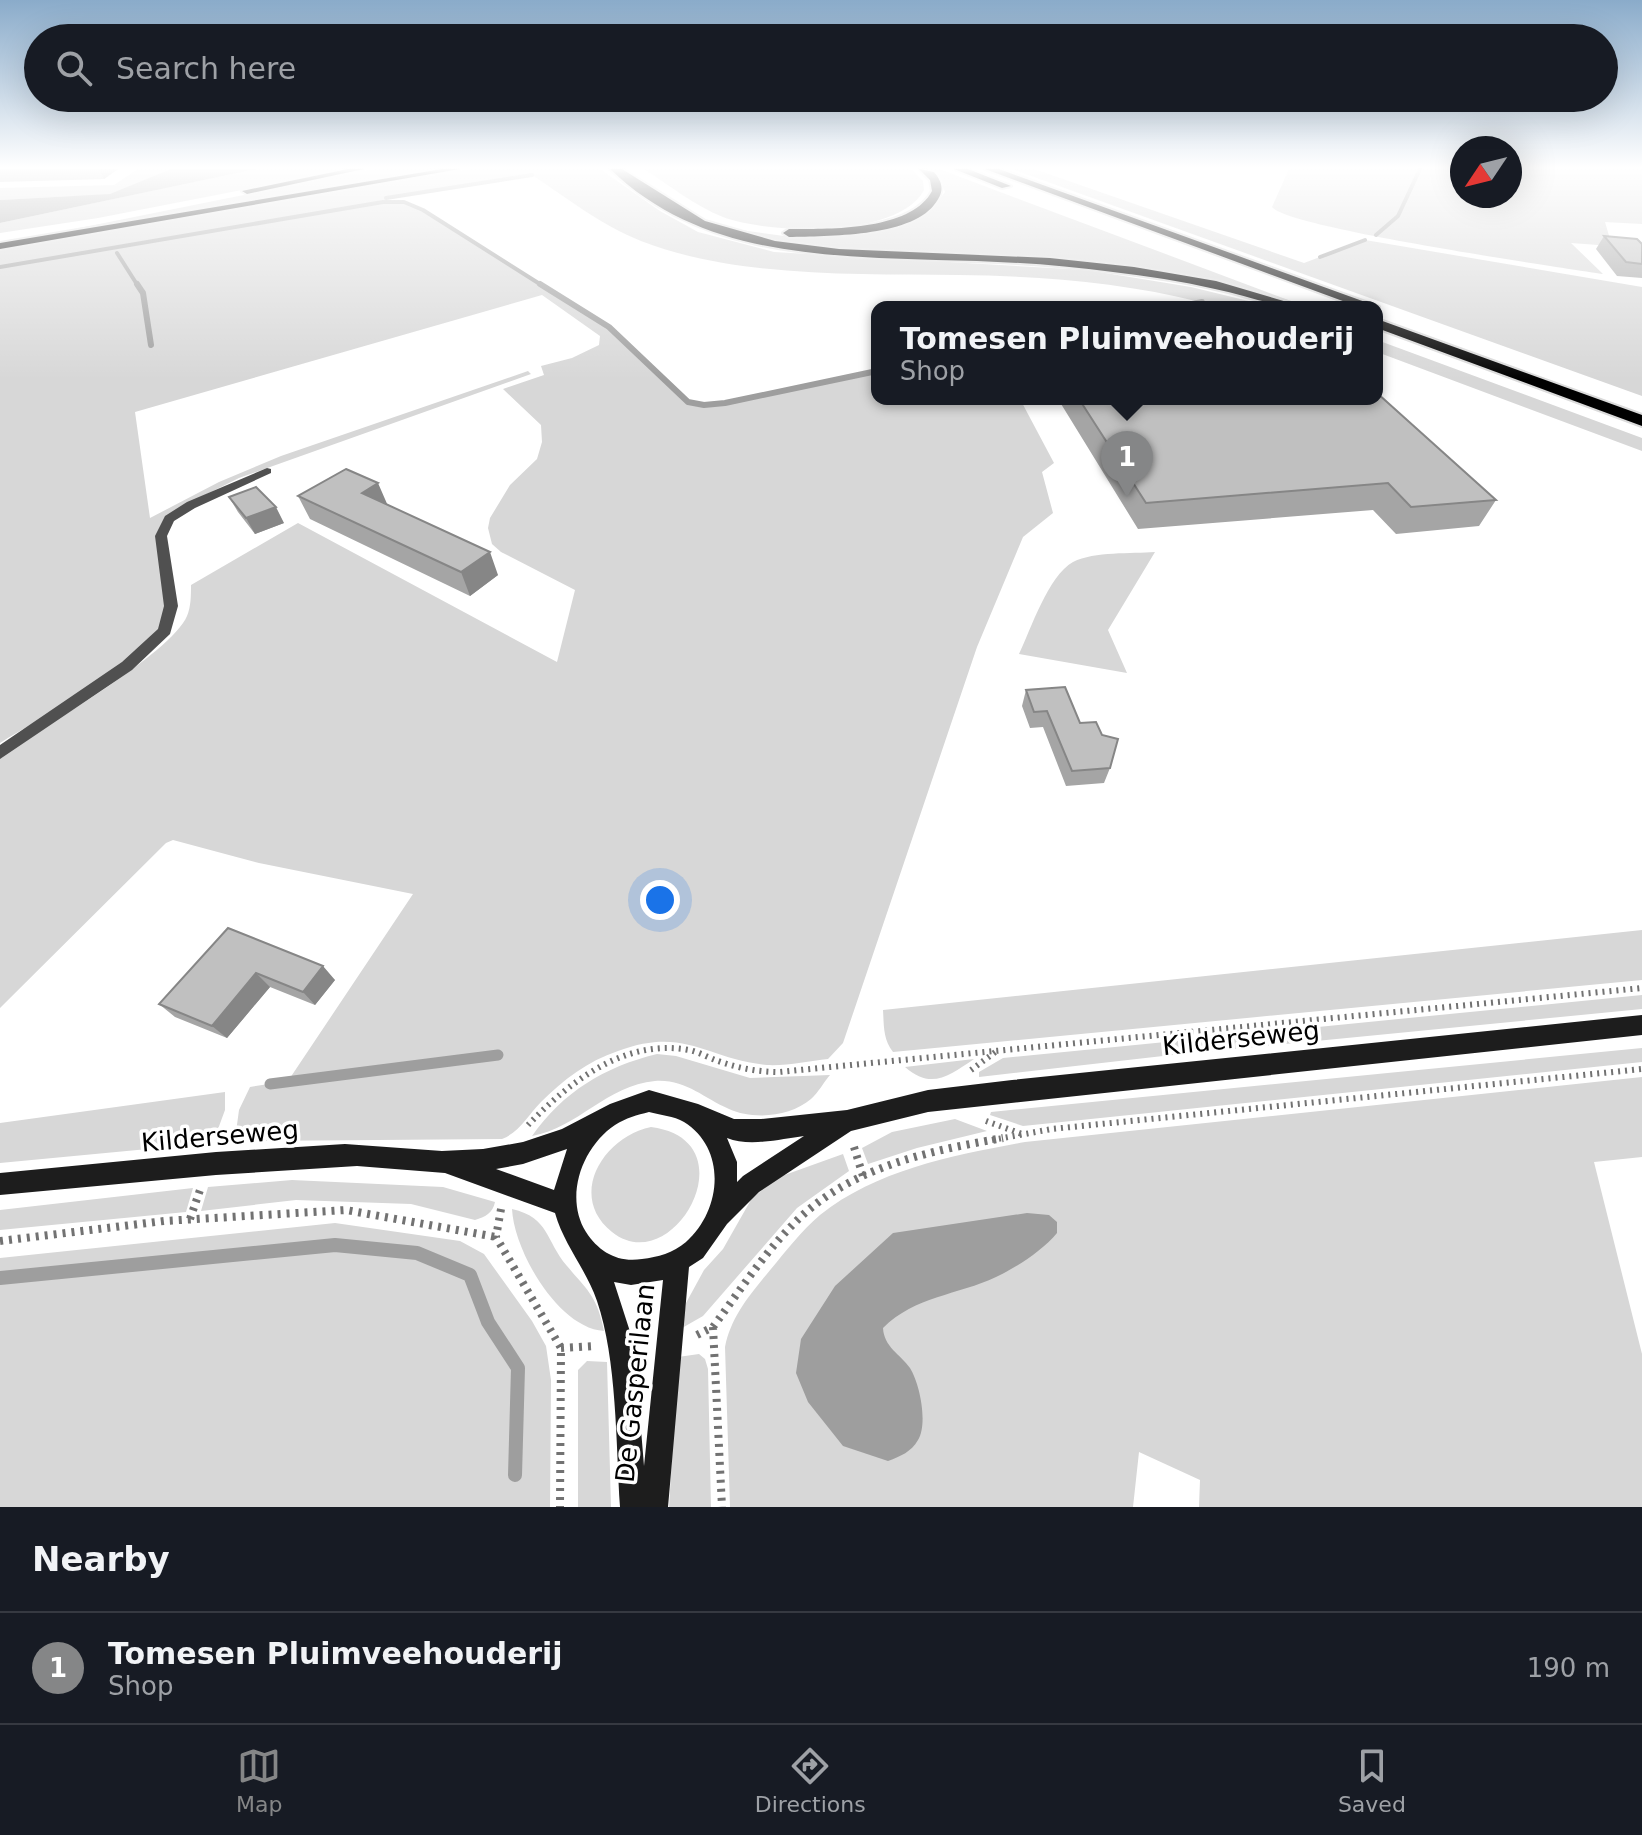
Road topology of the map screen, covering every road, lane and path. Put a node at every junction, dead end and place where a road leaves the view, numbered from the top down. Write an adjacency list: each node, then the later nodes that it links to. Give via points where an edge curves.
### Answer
1 (40, 239): 5 (main road)
2 (752, 239): 6 (highway, via 838,252 1107,267)
3 (1151, 239): 7 (highway)
4 (1185, 239): 8 (highway)
5 (0, 246)
6 (1273, 301)
7 (1319, 301)
8 (1356, 301)
9 (1383, 311): 12 (highway)
10 (1383, 325): 13 (highway)
11 (1383, 336): 13 (highway)
12 (1642, 405)
13 (1642, 422)
14 (267, 471): 15 (street, via 169,519 161,536 171,606 165,631 127,666)
15 (0, 753)
16 (1642, 988): 22 (path, via 779,1072 754,1072 691,1050 656,1046 615,1059 578,1079 520,1134)
17 (1642, 1025): 20 (street, Kilderseweg, via 928,1101)
18 (1642, 1069): 35 (path, via 1052,1129 973,1143 863,1176 820,1200 781,1237 713,1327)
19 (698, 1115): 20 (street, Kilderseweg, via 734,1130); 21 (street, via 675,1104 649,1101); 27 (street, via 716,1134 726,1158 727,1188)
20 (847, 1121): 27 (street, Kilderseweg, via 751,1184)
21 (600, 1123): 22 (street, Kilderseweg, via 572,1138); 26 (street, via 580,1146 568,1173)
22 (512, 1154): 23 (street, Kilderseweg)
23 (444, 1162): 24 (street, Kilderseweg, via 350,1154); 25 (street, Kilderseweg)
24 (0, 1184)
25 (506, 1184): 26 (street, Kilderseweg); 28 (path)
26 (564, 1205): 30 (street, via 572,1235)
27 (719, 1217): 31 (street, via 702,1244)
28 (496, 1237): 29 (path, via 346,1210 164,1221); 32 (path, via 561,1348)
29 (0, 1241)
30 (591, 1259): 31 (street, via 617,1272 648,1274); 33 (street, De Gasperilaan, via 621,1344)
31 (677, 1264): 34 (street, De Gasperilaan)
32 (560, 1507)
33 (634, 1507)
34 (654, 1507)
35 (722, 1507)

